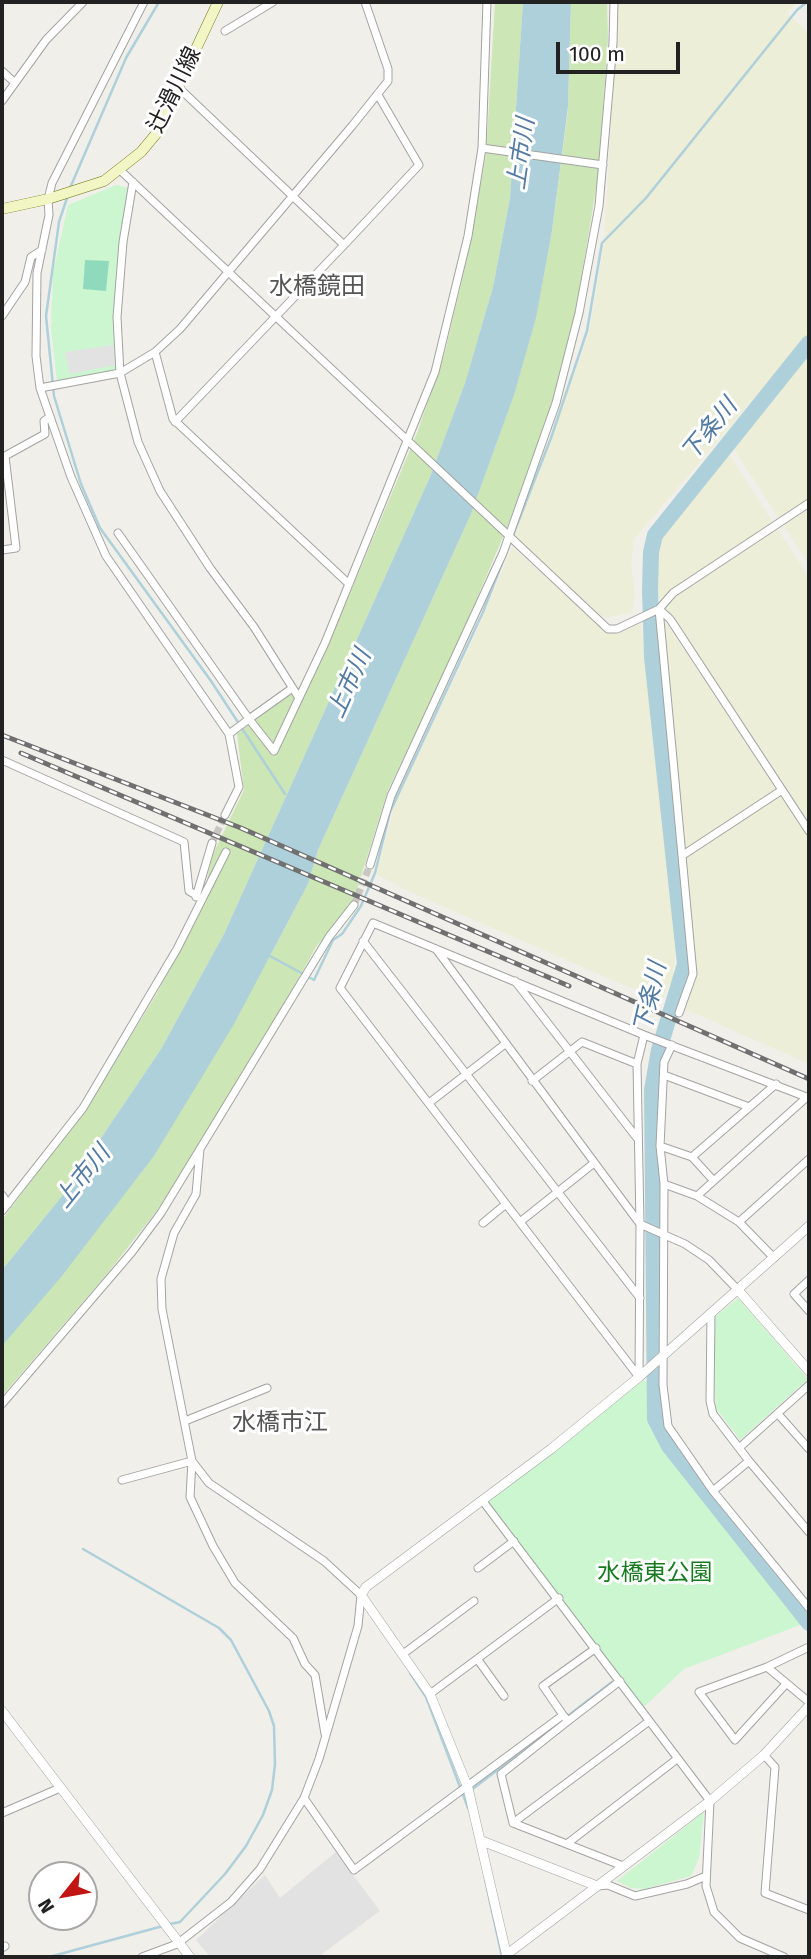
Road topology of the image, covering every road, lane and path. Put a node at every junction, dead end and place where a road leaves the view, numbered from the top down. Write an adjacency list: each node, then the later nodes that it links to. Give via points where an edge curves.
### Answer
1 (83, 2): 10 (street)
2 (144, 2): 19 (street, via 52,183)
3 (218, 2): 11 (main road, 辻滑川線)
4 (273, 2): 8 (street)
5 (365, 2): 12 (street, via 388,69 388,81)
6 (488, 2): 14 (street)
7 (614, 2): 15 (street)
8 (225, 31)
9 (2, 71): 10 (street)
10 (13, 82): 13 (street)
11 (178, 87): 16 (main road, 辻滑川線, via 156,134); 18 (street)
12 (378, 95): 18 (street); 21 (street, via 419,165)
13 (2, 101)
14 (482, 148): 15 (street); 31 (street, via 451,310)
15 (603, 165): 34 (street, via 586,278 556,403)
16 (120, 170): 17 (street); 19 (main road, 辻滑川線, via 104,181)
17 (133, 181): 23 (street); 27 (street, via 120,267)
18 (294, 195): 21 (street); 23 (street)
19 (51, 198): 20 (main road, 辻滑川線); 22 (street)
20 (2, 209)
21 (344, 244): 25 (street)
22 (43, 250): 24 (street, via 31,257 24,282); 28 (street, via 34,319)
23 (226, 273): 25 (street); 26 (street)
24 (2, 316)
25 (273, 317): 30 (street); 31 (street)
26 (155, 352): 27 (street); 30 (street)
27 (120, 373): 28 (street); 38 (street, via 138,442 160,491)
28 (40, 388): 29 (street)
29 (50, 417): 35 (street, via 44,421 45,434 5,456 16,548); 41 (street, via 106,556)
30 (175, 422): 36 (street)
31 (409, 444): 34 (street); 36 (street)
32 (809, 503): 37 (street, via 673,593)
33 (118, 533): 40 (street)
34 (508, 537): 37 (street, via 608,629); 49 (street, via 391,796)
35 (2, 550)
36 (349, 584): 39 (street)
37 (659, 608): 43 (street); 48 (street)
38 (291, 689): 39 (street); 40 (street)
39 (299, 698): 40 (street, via 274,751)
40 (249, 719): 41 (street)
41 (229, 734): 44 (street, via 239,787)
42 (2, 760): 50 (street, via 184,842 189,891)
43 (782, 790): 45 (street); 48 (street)
44 (225, 815)
45 (809, 831)
46 (212, 843): 50 (street)
47 (226, 852): 52 (street)
48 (683, 855): 56 (street, via 692,974)
49 (370, 865)
50 (196, 895): 52 (street)
51 (354, 905): 71 (street, via 329,937)
52 (194, 915): 80 (street, via 83,1108)
53 (363, 941): 54 (street, via 373,923); 62 (street); 67 (street, via 340,988)
54 (436, 949): 55 (street); 58 (street)
55 (514, 979): 57 (street); 60 (street)
56 (678, 1013)
57 (646, 1036): 59 (street); 61 (street)
58 (505, 1044): 62 (street); 64 (street)
59 (670, 1044): 63 (street); 65 (street)
60 (570, 1052): 61 (street, via 582,1042); 64 (street); 69 (street)
61 (637, 1064): 69 (street)
62 (465, 1075): 67 (street); 77 (street)
63 (664, 1075): 68 (street); 70 (street)
64 (532, 1081): 74 (street)
65 (776, 1084): 66 (street); 68 (street)
66 (808, 1097): 75 (street)
67 (429, 1102): 81 (street)
68 (749, 1107): 72 (street)
69 (637, 1139): 86 (street)
70 (660, 1146): 72 (street); 76 (street)
71 (200, 1149): 100 (street, via 132,1252); 102 (street, via 196,1194 174,1233 161,1279 162,1309)
72 (692, 1157): 75 (street)
73 (809, 1159): 84 (street)
74 (594, 1163): 77 (street); 86 (street)
75 (713, 1180): 79 (street)
76 (664, 1184): 79 (street); 88 (street)
77 (557, 1192): 83 (street); 92 (street)
78 (2, 1195): 80 (street)
79 (697, 1196): 84 (street)
80 (8, 1204): 82 (street)
81 (506, 1204): 83 (street); 85 (street)
82 (2, 1212)
83 (520, 1222): 97 (street)
84 (739, 1222): 89 (street)
85 (484, 1223)
86 (642, 1225): 88 (street); 92 (street)
87 (807, 1232): 89 (street)
88 (661, 1235): 91 (street, via 709,1260); 95 (street)
89 (774, 1258): 91 (street)
90 (809, 1280): 93 (street, via 794,1294)
91 (738, 1290): 94 (street); 96 (street)
92 (640, 1298): 97 (street)
93 (809, 1311)
94 (710, 1315): 95 (street); 103 (street, via 710,1401 713,1414)
95 (661, 1358): 97 (street); 108 (street, via 668,1426)
96 (809, 1371)
97 (642, 1375): 109 (street)
98 (809, 1385): 101 (street)
99 (267, 1388): 102 (street)
100 (2, 1404)
101 (778, 1414): 103 (street); 104 (street)
102 (185, 1420): 105 (street)
103 (739, 1448): 106 (street)
104 (809, 1448)
105 (192, 1461): 107 (street); 113 (street, via 209,1483 324,1561); 130 (street, via 190,1497 213,1546 235,1583 293,1638 304,1664 315,1675)
106 (750, 1461): 108 (street); 110 (street)
107 (122, 1480)
108 (713, 1491): 116 (street)
109 (482, 1500): 111 (street); 113 (street)
110 (809, 1532)
111 (514, 1541): 112 (street); 114 (street)
112 (478, 1567)
113 (361, 1595): 119 (street); 130 (street, via 358,1626)
114 (559, 1598): 118 (street); 120 (street)
115 (474, 1601): 119 (street)
116 (809, 1608)
117 (809, 1647): 121 (street)
118 (596, 1648): 122 (street); 128 (street, via 543,1686)
119 (403, 1654): 124 (street)
120 (478, 1660): 124 (street); 125 (street)
121 (767, 1667): 123 (street); 123 (street, via 699,1692 735,1740)
122 (620, 1681): 128 (street); 129 (street)
123 (785, 1685): 126 (street)
124 (430, 1694): 134 (street)
125 (504, 1696)
126 (809, 1704): 131 (street)
127 (2, 1711): 133 (street)
128 (566, 1718): 134 (street); 138 (street, via 501,1774)
129 (648, 1722): 132 (street); 138 (street)
130 (325, 1738): 135 (street)
131 (764, 1755): 136 (street); 144 (street, via 775,1768 765,1894)
132 (677, 1759): 136 (street); 140 (street)
133 (60, 1788): 137 (street); 145 (street)
134 (468, 1788): 135 (street, via 354,1870); 139 (street)
135 (304, 1798): 145 (street, via 260,1870 231,1902)
136 (710, 1801): 141 (street); 142 (street)
137 (2, 1813)
138 (513, 1823): 140 (street)
139 (482, 1841): 143 (street); 147 (street)
140 (568, 1843): 141 (street)
141 (623, 1866): 143 (street)
142 (706, 1876): 143 (street, via 635,1896 608,1885); 146 (street, via 709,1899 731,1932)
143 (597, 1886): 147 (street)
144 (809, 1910)
145 (177, 1944): 148 (street); 149 (street)
146 (771, 1955): 150 (street)
147 (506, 1956)
148 (142, 1957)
149 (190, 1957)
150 (784, 1957)

